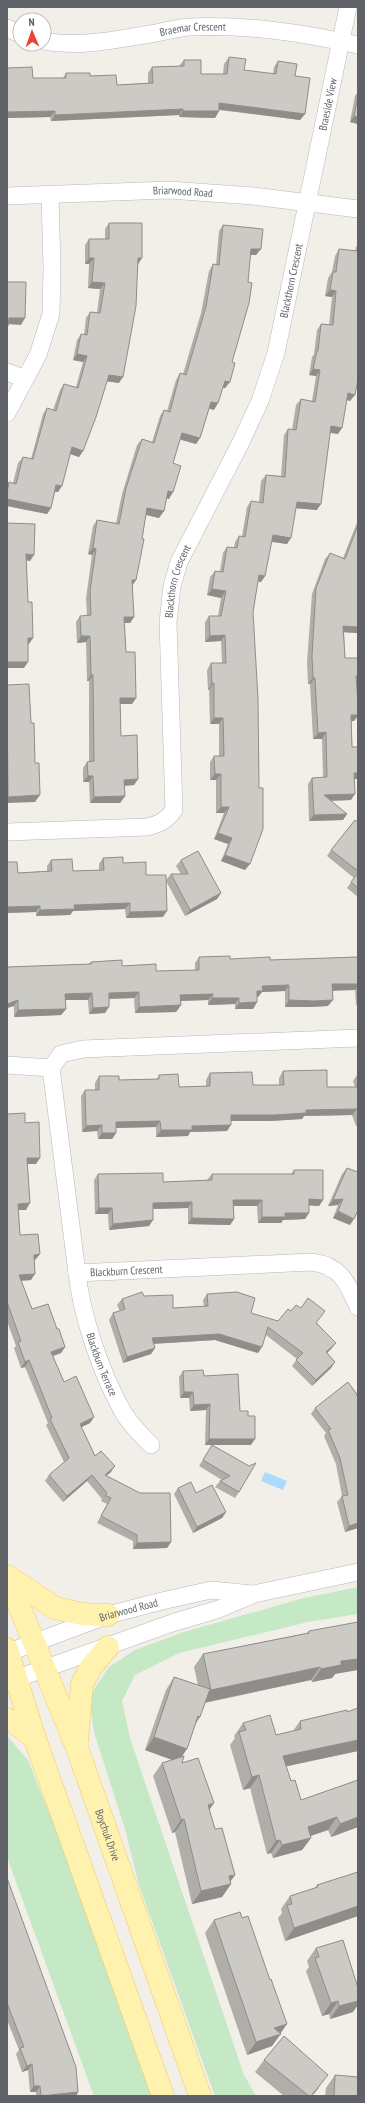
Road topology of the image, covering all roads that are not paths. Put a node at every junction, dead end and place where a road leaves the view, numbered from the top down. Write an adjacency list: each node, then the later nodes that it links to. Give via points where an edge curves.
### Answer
1 (348, 7): 2 (street, Braeside View)
2 (341, 41): 3 (street, Braemar Crescent, via 294,32 246,27 187,27 88,44); 4 (street, Braemar Crescent); 7 (street, Braeside View)
3 (52, 43)
4 (358, 45)
5 (50, 195): 6 (street, Briarwood Road); 7 (street, Briarwood Road, via 168,190); 10 (street, via 51,314 38,355)
6 (7, 196)
7 (307, 203): 8 (street, Briarwood Road); 12 (street, Blackthorn Crescent, via 276,353 260,401 179,562 172,586 168,622 174,810 159,824 147,827)
8 (358, 209)
9 (7, 372): 10 (street)
10 (25, 379): 11 (street)
11 (7, 413)
12 (7, 832)
13 (358, 1038): 15 (street, via 83,1049 61,1054)
14 (7, 1066): 15 (street)
15 (50, 1068): 16 (street, Blackburn Crescent)
16 (78, 1273): 17 (street, Blackburn Crescent, via 312,1262 326,1264 337,1271 345,1280); 18 (street, Blackburn Terrace, via 80,1299 108,1378 124,1413)
17 (358, 1307)
18 (151, 1445)
19 (358, 1572): 21 (street, Briarwood Road)
20 (7, 1576): 22 (main road, via 56,1608 82,1614); 23 (main road, Boychuk Drive)
21 (254, 1594): 22 (street, Briarwood Road, via 211,1590); 24 (street, Briarwood Road, via 219,1609)
22 (108, 1615): 23 (street, Briarwood Road)
23 (35, 1642): 25 (street, Briarwood Road); 26 (main road, Boychuk Drive)
24 (108, 1647): 26 (street, Briarwood Road); 30 (main road, via 91,1667 82,1684)
25 (7, 1652): 27 (main road)
26 (45, 1668): 27 (street, Briarwood Road); 30 (main road, Boychuk Drive)
27 (12, 1680): 29 (main road)
28 (7, 1719): 29 (main road)
29 (35, 1739): 31 (main road)
30 (77, 1748): 32 (main road, Boychuk Drive)
31 (163, 2096)
32 (200, 2096)

